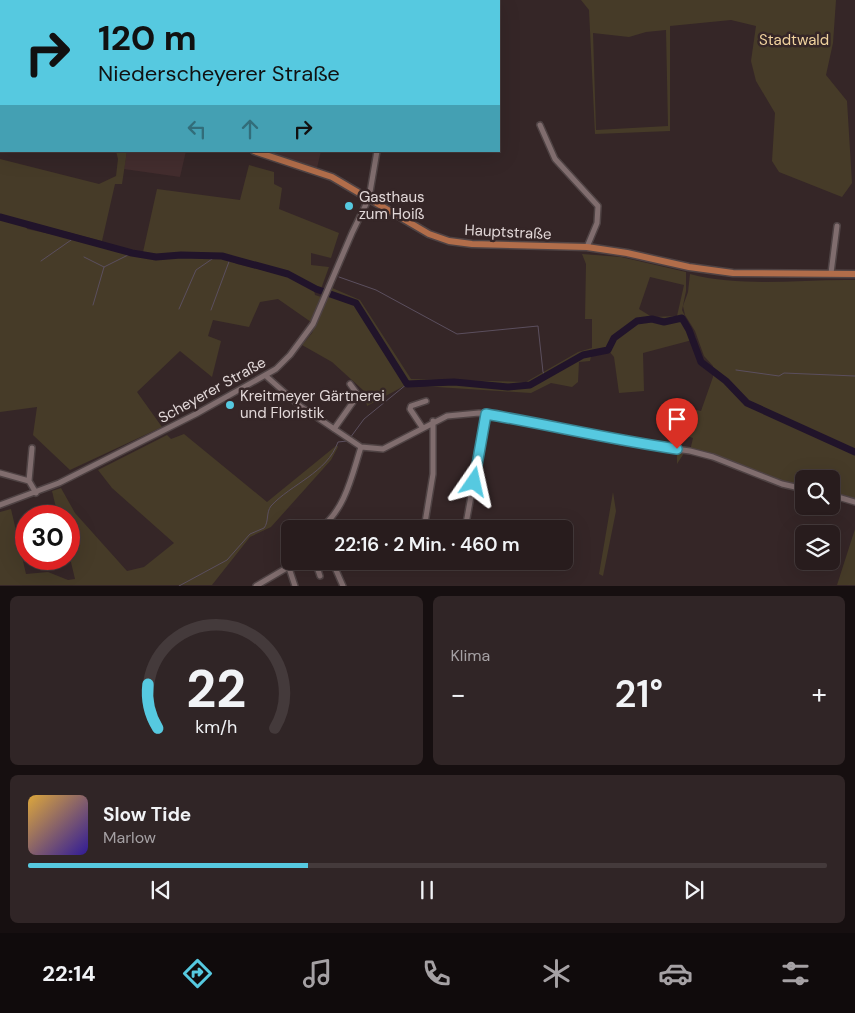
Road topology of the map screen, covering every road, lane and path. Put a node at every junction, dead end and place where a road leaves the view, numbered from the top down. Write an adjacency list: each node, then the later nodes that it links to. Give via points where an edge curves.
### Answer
1 (540, 125): 6 (street, via 555,159 598,206 597,223)
2 (257, 152): 4 (main road, Hauptstraße, via 332,177)
3 (377, 152): 4 (street, Scheyerer Straße)
4 (370, 198): 6 (main road, Hauptstraße, via 429,234 449,241); 9 (street, Scheyerer Straße, via 313,324 298,346)
5 (836, 226): 7 (street)
6 (587, 248): 7 (main road, Hauptstraße, via 733,273)
7 (831, 273): 8 (main road, Hauptstraße)
8 (855, 274)
9 (266, 376): 15 (street, via 278,389); 21 (street, Scheyerer Straße)
10 (350, 384): 15 (street, via 358,395)
11 (426, 401): 14 (street, via 410,409)
12 (486, 414): 13 (street, via 447,416); 20 (street, via 623,442 690,451); 27 (street)
13 (433, 422): 14 (street); 26 (street, via 433,474)
14 (422, 427): 16 (street, via 383,449)
15 (334, 429): 16 (street)
16 (361, 447): 25 (street, via 344,497)
17 (32, 448): 19 (street)
18 (0, 473): 19 (street)
19 (29, 481): 21 (street)
20 (795, 487)
21 (36, 493): 24 (street, Scheyerer Straße)
22 (840, 498): 23 (street)
23 (855, 502)
24 (0, 505)
25 (331, 520)
26 (425, 520)
27 (467, 520)
28 (283, 570): 33 (street)
29 (291, 570): 34 (street)
30 (318, 570): 32 (street)
31 (336, 570): 35 (street)
32 (320, 576)
33 (256, 586)
34 (295, 586)
35 (343, 586)

